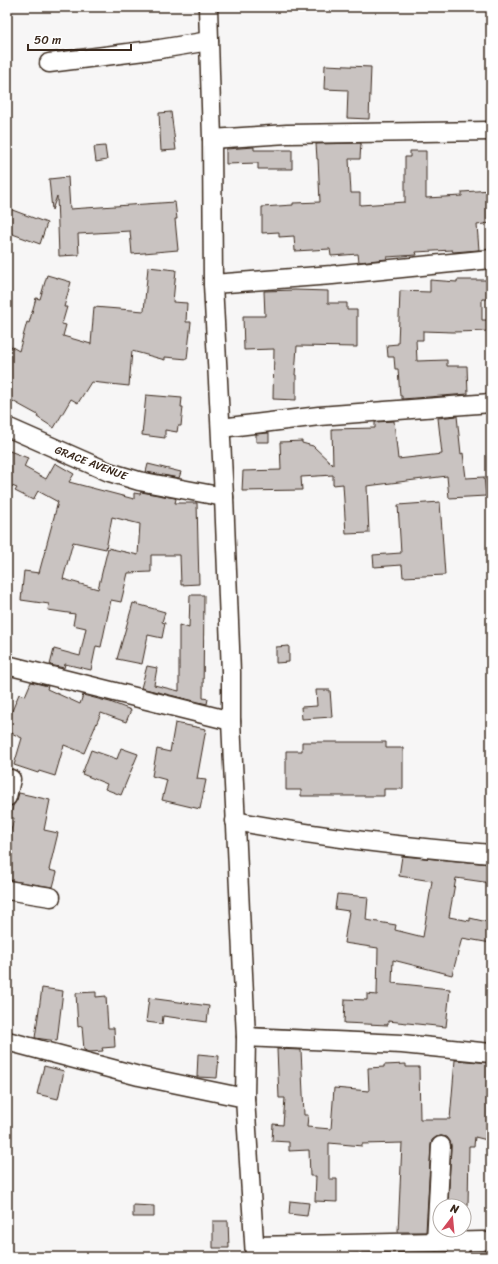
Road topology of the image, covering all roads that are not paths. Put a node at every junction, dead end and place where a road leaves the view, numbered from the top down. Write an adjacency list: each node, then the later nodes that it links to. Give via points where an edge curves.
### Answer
1 (208, 7): 2 (street)
2 (209, 41): 3 (street); 5 (street)
3 (49, 63)
4 (491, 131): 5 (street, via 286,134)
5 (212, 139): 7 (street)
6 (491, 259): 7 (street)
7 (213, 284): 10 (street)
8 (491, 403): 10 (street, via 319,416)
9 (7, 427): 11 (street, GRACE AVENUE, via 110,472 139,481)
10 (221, 428): 11 (street)
11 (224, 497): 13 (street)
12 (7, 665): 13 (street)
13 (231, 721): 16 (street)
14 (11, 779): 15 (street)
15 (7, 797)
16 (235, 821): 17 (street, via 297,832); 20 (street)
17 (491, 854)
18 (7, 890): 19 (street)
19 (50, 897)
20 (246, 1037): 22 (street, via 402,1044); 23 (street)
21 (7, 1041): 23 (street, via 139,1076)
22 (491, 1054)
23 (245, 1098): 28 (street)
24 (440, 1146): 26 (street)
25 (483, 1240): 27 (street)
26 (436, 1242): 27 (street); 28 (street)
27 (460, 1249)
28 (255, 1252)

